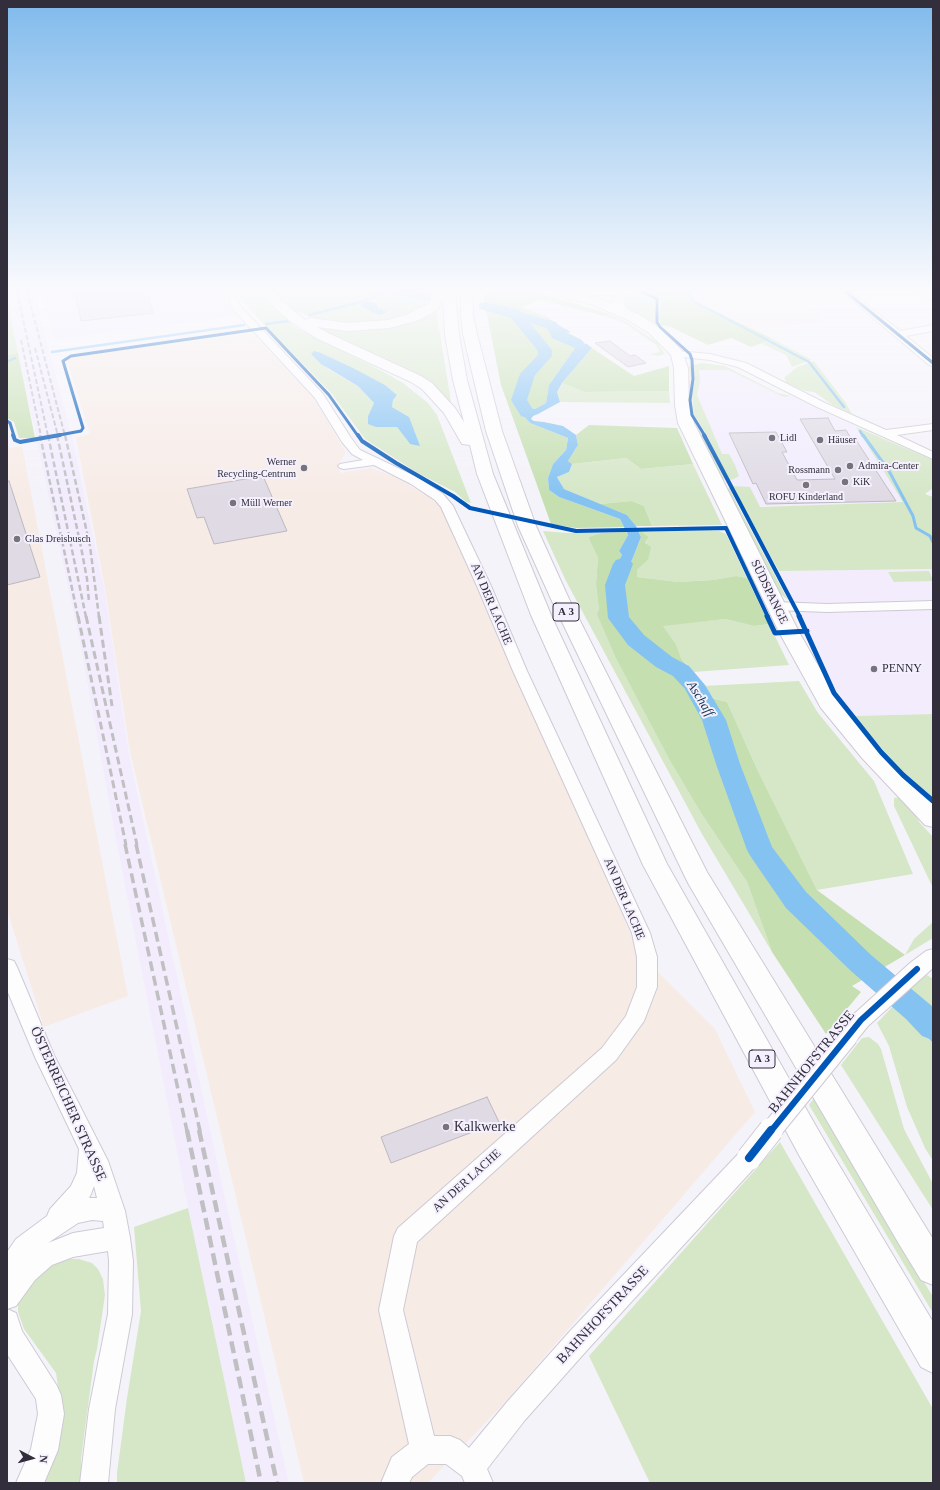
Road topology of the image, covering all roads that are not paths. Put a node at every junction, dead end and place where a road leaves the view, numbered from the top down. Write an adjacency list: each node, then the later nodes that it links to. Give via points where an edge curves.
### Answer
1 (286, 361): 9 (street, AN DER LACHE, via 319,396)
2 (376, 361): 12 (main road, via 427,386 450,411)
3 (457, 361): 12 (main road, A 3)
4 (477, 361): 22 (main road, A 3, via 494,431 527,526 560,599 697,876)
5 (679, 361): 14 (main road, SÜDSPANGE, via 682,406 686,424)
6 (712, 361): 8 (street, via 742,365)
7 (933, 427): 8 (street)
8 (883, 434): 10 (street)
9 (356, 452): 11 (street, AN DER LACHE); 11 (street, via 344,466)
10 (933, 456)
11 (373, 462): 27 (street, AN DER LACHE, via 422,485 447,506 641,933 647,957 647,987 634,1021 609,1054 406,1236 391,1310)
12 (485, 474): 26 (main road, A 3, via 540,615 655,865 810,1146)
13 (933, 604): 14 (street)
14 (778, 609): 15 (main road, SÜDSPANGE, via 832,708)
15 (933, 819)
16 (925, 963): 28 (street, BAHNHOFSTRASSE, bridge, via 861,1020 749,1158 516,1411)
17 (7, 967): 18 (street, ÖSTERREICHER STRASSE, via 45,1057)
18 (90, 1149): 19 (street, ÖSTERREICHER STRASSE, via 100,1169); 20 (street, via 88,1173 79,1194)
19 (113, 1211): 20 (street, via 92,1209 74,1213); 21 (street, ÖSTERREICHER STRASSE)
20 (50, 1227): 23 (street, via 24,1247 10,1270)
21 (118, 1238): 24 (street, via 73,1245 44,1257 26,1271); 30 (street, ÖSTERREICHER STRASSE, via 121,1261 120,1314 102,1409)
22 (933, 1268)
23 (7, 1286)
24 (7, 1297)
25 (7, 1322): 29 (street, via 11,1337 48,1395 51,1414 44,1450)
26 (933, 1355)
27 (424, 1450): 28 (street, BAHNHOFSTRASSE, via 450,1450); 31 (street, via 402,1467)
28 (476, 1474)
29 (30, 1483)
30 (94, 1483)
31 (395, 1483)

